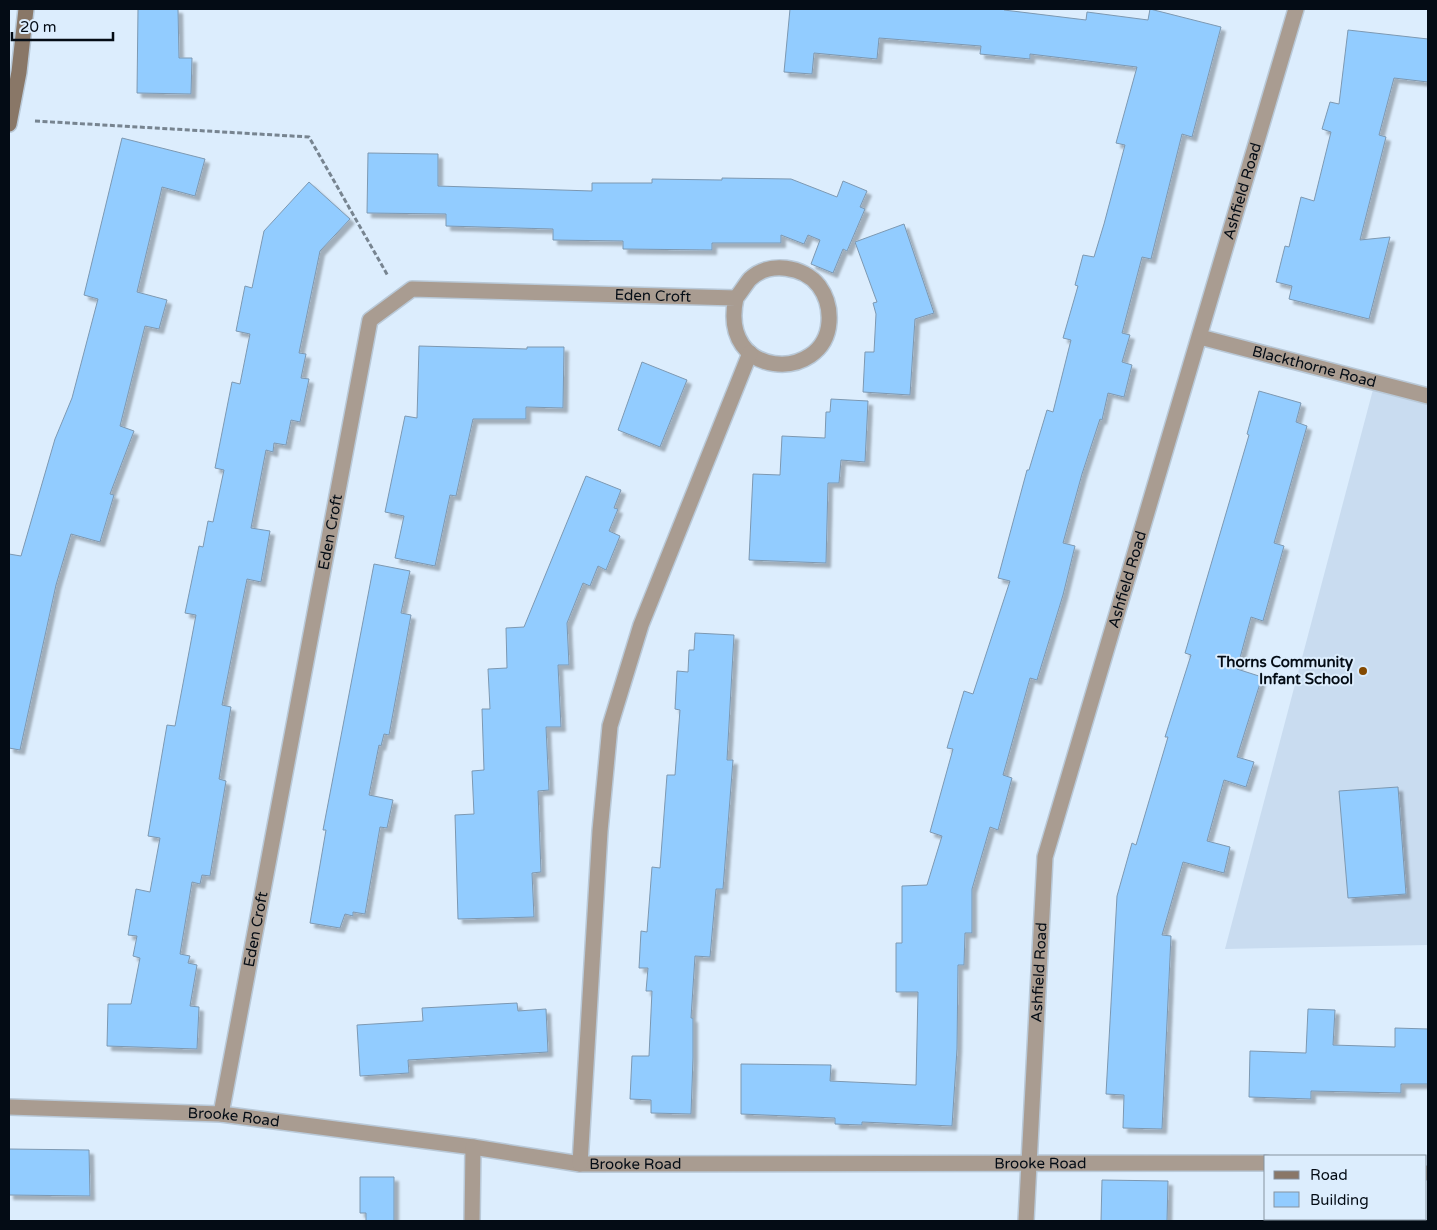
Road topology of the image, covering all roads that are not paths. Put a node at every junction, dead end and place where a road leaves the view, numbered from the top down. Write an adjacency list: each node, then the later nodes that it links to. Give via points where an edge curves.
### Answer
1 (26, 9): 3 (street)
2 (1296, 9): 5 (street, Ashfield Road)
3 (9, 122)
4 (736, 298): 6 (street, via 733,314 735,331 742,346); 6 (street, via 751,279 766,271 792,269 815,281 825,295 830,311 824,339 814,352 799,362 781,365 764,362); 9 (street, Eden Croft, via 412,289 370,320)
5 (1200, 337): 7 (street, Blackthorne Road); 11 (street, Ashfield Road, via 1045,857)
6 (750, 353): 13 (street, via 641,625 610,726 600,831)
7 (1428, 396)
8 (9, 1107): 9 (street, Brooke Road)
9 (221, 1114): 10 (street, Brooke Road)
10 (473, 1147): 13 (street, Brooke Road); 14 (street)
11 (1028, 1163): 12 (street, Brooke Road); 13 (street, Brooke Road); 15 (street, Ashfield Road)
12 (1264, 1163)
13 (580, 1164)
14 (472, 1221)
15 (1026, 1221)

